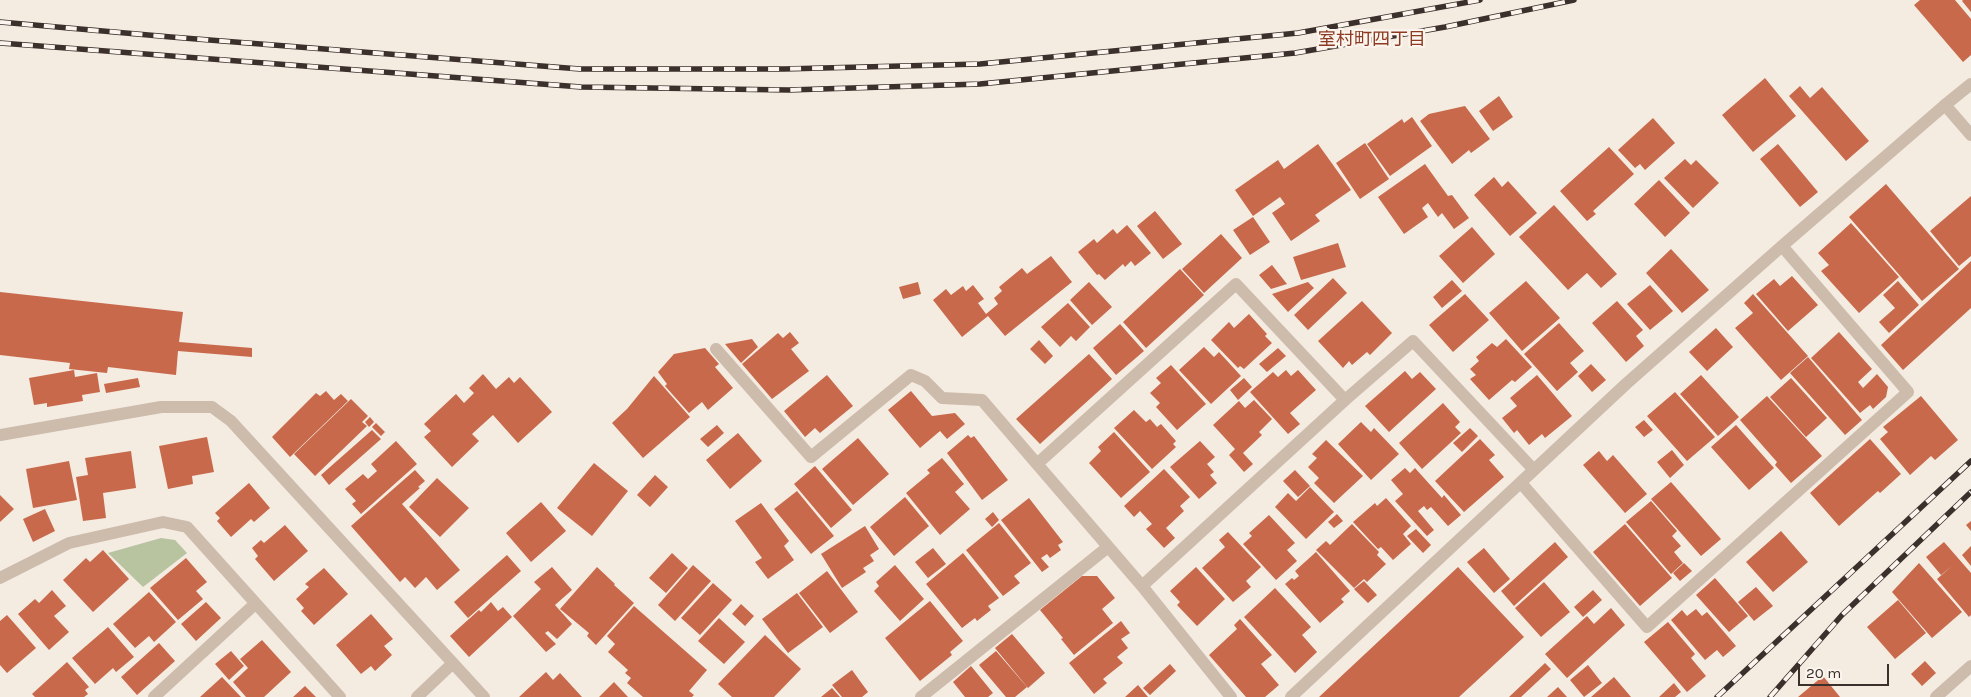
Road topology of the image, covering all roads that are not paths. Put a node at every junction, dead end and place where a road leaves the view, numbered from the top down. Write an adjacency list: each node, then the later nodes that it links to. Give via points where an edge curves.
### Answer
1 (1971, 84): 2 (street)
2 (1945, 105): 3 (street); 4 (street)
3 (1971, 136)
4 (1782, 246): 9 (street); 10 (street, via 1908,392 1647,627)
5 (716, 349): 8 (street, via 811,457 912,375 925,381 942,398 982,400)
6 (1345, 400): 8 (street, via 1236,284); 9 (street, via 1413,341); 13 (street)
7 (0, 435): 15 (street, via 161,406 212,407 231,421)
8 (1037, 464): 11 (street)
9 (1534, 470): 10 (street)
10 (1521, 483): 23 (street)
11 (1108, 547): 13 (street); 21 (street)
12 (0, 578): 14 (street, via 69,543 163,522 186,527)
13 (1142, 586): 22 (street)
14 (255, 604): 17 (street); 18 (street)
15 (453, 663): 19 (street); 20 (street)
16 (1971, 666): 24 (street)
17 (154, 697)
18 (340, 697)
19 (417, 697)
20 (484, 697)
21 (921, 697)
22 (1231, 697)
23 (1291, 697)
24 (1936, 697)

